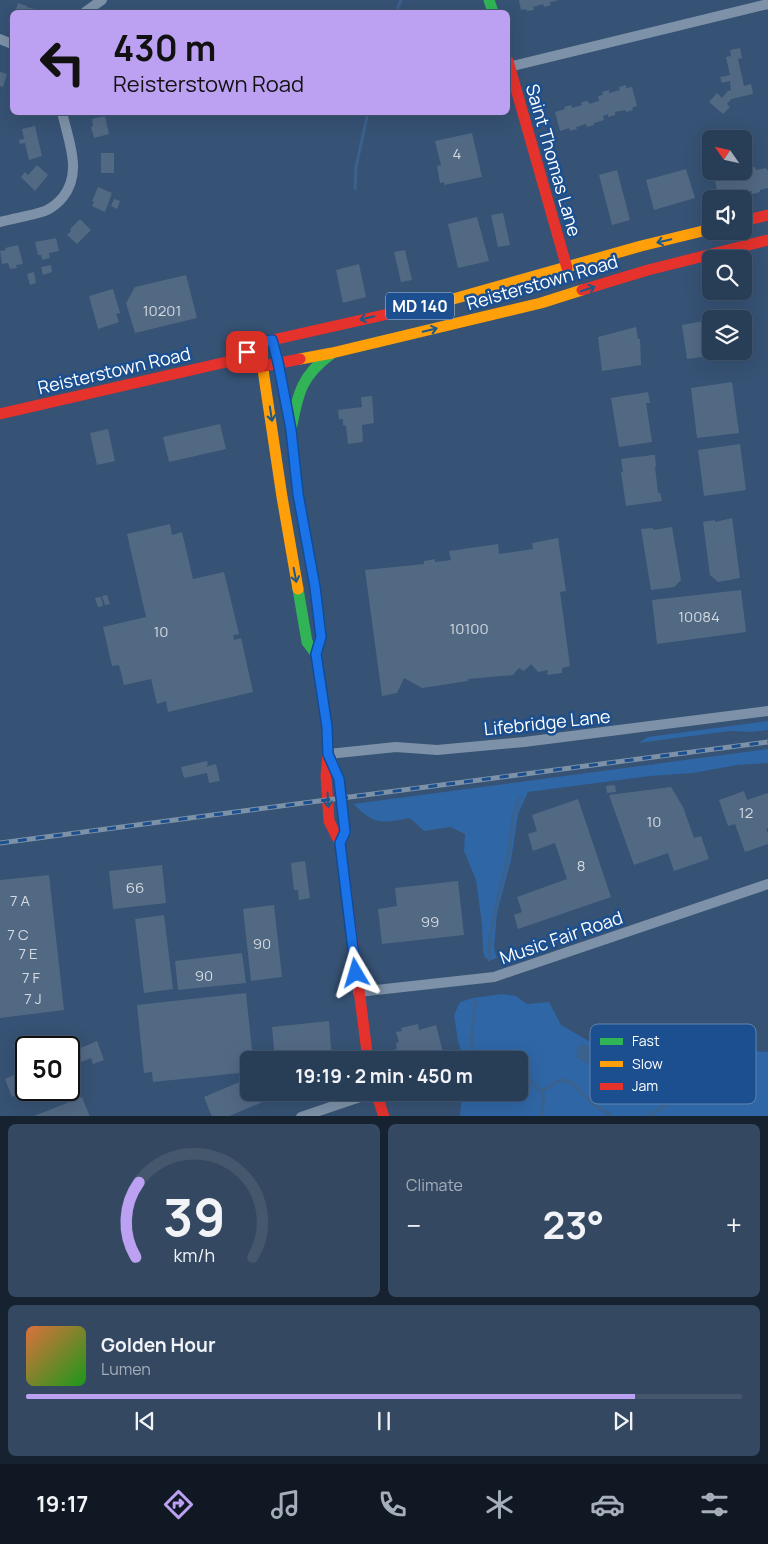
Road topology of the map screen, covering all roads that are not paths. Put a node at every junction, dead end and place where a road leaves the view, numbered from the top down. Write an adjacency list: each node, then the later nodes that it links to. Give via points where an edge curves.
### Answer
1 (102, 0): 3 (street)
2 (768, 4): 4 (street)
3 (88, 10)
4 (510, 64)
5 (510, 71): 12 (main road, Saint Thomas Lane)
6 (63, 115): 9 (street, via 74,173 67,192 55,206)
7 (768, 215): 8 (main road)
8 (752, 219)
9 (0, 222)
10 (702, 231): 12 (main road, Reisterstown Road / MD 140, one-way to 12)
11 (768, 240): 15 (main road, Reisterstown Road / MD 140, one-way to 11, via 541,304 648,270)
12 (567, 268): 13 (main road, Reisterstown Road / MD 140, one-way to 13, via 449,300)
13 (272, 340): 14 (main road, Reisterstown Road / MD 140); 17 (main road)
14 (259, 343): 16 (main road, Reisterstown Road / MD 140); 18 (main road)
15 (332, 353): 17 (main road, Reisterstown Road / MD 140); 20 (main road, via 303,380)
16 (236, 360): 18 (main road, Reisterstown Road / MD 140); 19 (main road, Reisterstown Road / MD 140)
17 (278, 362): 18 (main road, Reisterstown Road / MD 140); 20 (main road)
18 (264, 366): 21 (main road, one-way to 21, via 307,642)
19 (0, 414)
20 (291, 430): 21 (main road, via 321,637)
21 (316, 654): 23 (main road)
22 (768, 711): 23 (street, Lifebridge Lane, via 524,742 437,750 408,747)
23 (328, 754): 25 (main road, via 329,821 340,843)
24 (768, 884): 25 (street, Music Fair Road, via 494,977)
25 (358, 992): 26 (main road)
26 (367, 1051)
27 (348, 1101): 29 (street)
28 (379, 1101): 30 (main road)
29 (301, 1116)
30 (384, 1116)

